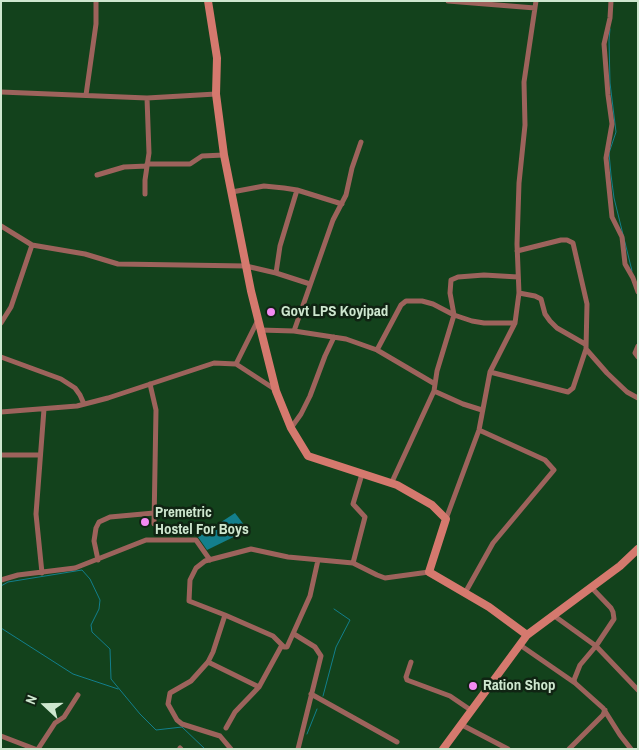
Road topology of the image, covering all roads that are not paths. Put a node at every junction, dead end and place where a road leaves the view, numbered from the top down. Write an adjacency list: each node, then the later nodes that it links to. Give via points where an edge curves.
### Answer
1 (96, 1): 8 (street)
2 (208, 1): 7 (street, via 217,58)
3 (448, 1): 5 (street)
4 (611, 1): 25 (street, via 604,44 612,124 606,158 612,217 622,237 623,260)
5 (536, 4): 20 (street, via 524,82)
6 (1, 92): 8 (street)
7 (216, 94): 9 (street); 11 (street)
8 (86, 95): 9 (street)
9 (147, 98): 12 (street)
10 (361, 142): 17 (street)
11 (224, 155): 12 (street, via 202,156 190,164); 15 (street)
12 (147, 165): 13 (street); 16 (street)
13 (97, 175)
14 (297, 190): 15 (street, via 264,186); 17 (street); 22 (street, via 280,246)
15 (232, 192): 21 (street)
16 (145, 194)
17 (342, 204): 24 (street, via 332,220)
18 (1, 226): 19 (street)
19 (32, 245): 21 (street, via 85,254 118,264); 29 (street, via 11,307)
20 (518, 251): 23 (street); 34 (street, via 561,240 573,243 587,304)
21 (246, 266): 22 (street); 28 (street)
22 (276, 273): 24 (street)
23 (518, 277): 26 (street); 27 (street, via 484,275 454,278 450,283)
24 (310, 284): 32 (street)
25 (638, 292)
26 (519, 293): 30 (street); 34 (street, via 541,298 550,321)
27 (454, 315): 30 (street, via 472,322); 36 (street, via 433,304 403,302); 42 (street)
28 (258, 319): 31 (street); 39 (street)
29 (1, 322)
30 (515, 322): 40 (street)
31 (260, 330): 32 (street); 43 (street)
32 (294, 330): 33 (street)
33 (334, 337): 36 (street, via 346,338); 50 (street, via 310,396)
34 (585, 346): 40 (street, via 573,388 568,392); 45 (street, via 620,386)
35 (638, 346): 37 (street, via 635,353)
36 (377, 350): 42 (street)
37 (638, 356)
38 (1, 357): 46 (street, via 61,379 75,388)
39 (236, 364): 41 (street, via 214,363); 43 (street)
40 (490, 372): 48 (street)
41 (150, 384): 46 (street); 56 (street, via 156,410)
42 (435, 384): 44 (street)
43 (276, 391): 50 (street)
44 (434, 391): 48 (street); 55 (street)
45 (638, 398)
46 (84, 404): 47 (street)
47 (44, 409): 49 (street); 53 (street)
48 (482, 410): 51 (street)
49 (1, 412)
50 (290, 428): 54 (street, via 308,456)
51 (479, 430): 57 (street); 68 (street, via 545,460 554,470 486,552)
52 (1, 455): 53 (street)
53 (40, 455): 64 (street, via 36,514)
54 (362, 474): 55 (street); 63 (street, via 353,504 365,516)
55 (392, 484): 57 (street, via 432,505)
56 (154, 513): 58 (street); 60 (street, via 110,516 99,522 94,541)
57 (446, 518): 65 (street)
58 (154, 524)
59 (638, 548): 67 (street)
60 (98, 560): 61 (street, via 146,540 191,539 199,542); 64 (street, via 75,568)
61 (210, 560): 62 (street, via 251,549); 69 (street, via 193,572 188,598 193,604)
62 (318, 560): 63 (street); 71 (street, via 314,585)
63 (353, 563): 65 (street, via 385,578)
64 (42, 572): 66 (street)
65 (429, 572): 68 (street)
66 (1, 580)
67 (591, 588): 70 (street); 75 (street, via 614,615 612,624)
68 (464, 593): 72 (street)
69 (225, 615): 74 (street, via 273,636); 76 (street)
70 (553, 615): 72 (street); 75 (street)
71 (294, 634): 74 (street, via 287,647); 81 (street, via 319,652)
72 (527, 635): 73 (street)
73 (520, 644): 78 (street); 84 (street)
74 (282, 645): 79 (street)
75 (596, 646): 78 (street, via 577,670); 80 (street)
76 (208, 662): 79 (street); 90 (street, via 191,681 170,693 168,704 182,724 220,736)
77 (411, 662): 84 (street, via 407,680 450,696)
78 (574, 683): 83 (street)
79 (259, 687): 86 (street)
80 (638, 690)
81 (312, 694): 88 (street); 91 (street)
82 (78, 695): 89 (street)
83 (605, 710): 94 (street); 95 (street)
84 (472, 711): 85 (street)
85 (462, 725): 92 (street); 93 (street)
86 (226, 728)
87 (1, 736): 89 (street)
88 (397, 742)
89 (37, 749)
90 (231, 749)
91 (298, 749)
92 (443, 749)
93 (508, 749)
94 (569, 749)
95 (631, 749)

